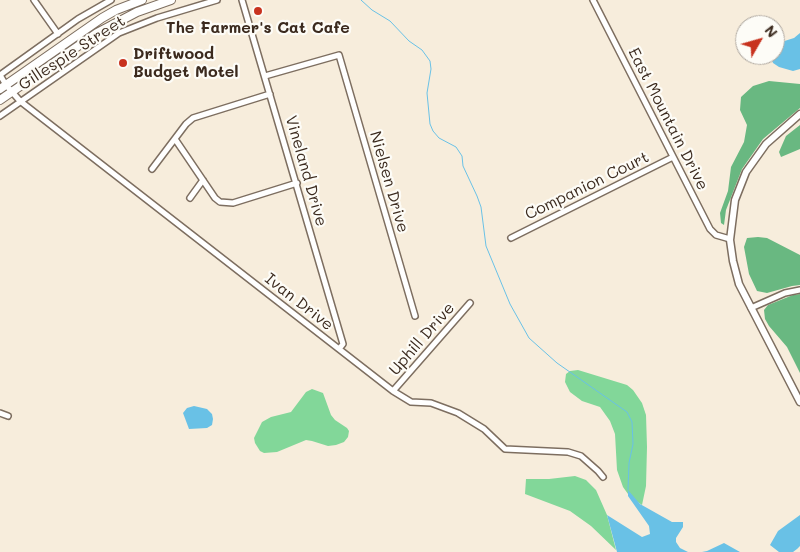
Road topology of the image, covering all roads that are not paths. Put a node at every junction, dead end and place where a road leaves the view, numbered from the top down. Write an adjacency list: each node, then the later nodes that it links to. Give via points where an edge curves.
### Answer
1 (34, 0): 9 (street)
2 (111, 0): 9 (street, Gillespie Street)
3 (142, 0): 13 (highway, via 102,18)
4 (158, 0): 10 (highway, via 119,16)
5 (171, 0): 10 (highway, via 137,12)
6 (218, 0): 17 (street, Gillespie Street, via 119,33)
7 (242, 0): 12 (street, Vineland Drive)
8 (593, 0): 21 (street, East Mountain Drive)
9 (58, 34): 11 (street, Gillespie Street)
10 (92, 36): 14 (highway)
11 (0, 75): 13 (street, Ivan Drive)
12 (265, 76): 15 (street, Vineland Drive); 31 (street, Nielsen Drive, via 339,55)
13 (2, 86): 14 (street, Ivan Drive)
14 (12, 92): 16 (highway); 17 (street, Ivan Drive)
15 (270, 94): 20 (street, via 198,115); 24 (street, Vineland Drive)
16 (0, 100)
17 (20, 102): 19 (street, Gillespie Street); 32 (street, Ivan Drive)
18 (800, 114): 27 (main road, via 766,144 746,172 735,200)
19 (0, 116)
20 (175, 139): 22 (street); 23 (street)
21 (673, 157): 26 (street, Companion Court); 27 (street, East Mountain Drive, via 710,229 719,236)
22 (152, 169)
23 (203, 180): 24 (street, via 218,200 228,204); 25 (street)
24 (297, 183): 32 (street, Vineland Drive, via 343,344)
25 (190, 198)
26 (511, 238)
27 (730, 238): 30 (main road, via 735,273)
28 (800, 290): 30 (street)
29 (470, 303): 33 (street, Uphill Drive)
30 (751, 308): 34 (main road)
31 (415, 316)
32 (339, 349): 33 (street, Ivan Drive)
33 (393, 392): 37 (street, Ivan Drive, via 411,402 431,403 458,413 484,429 505,448 568,452 581,456)
34 (800, 402)
35 (0, 413): 36 (street)
36 (8, 416)
37 (603, 477)

